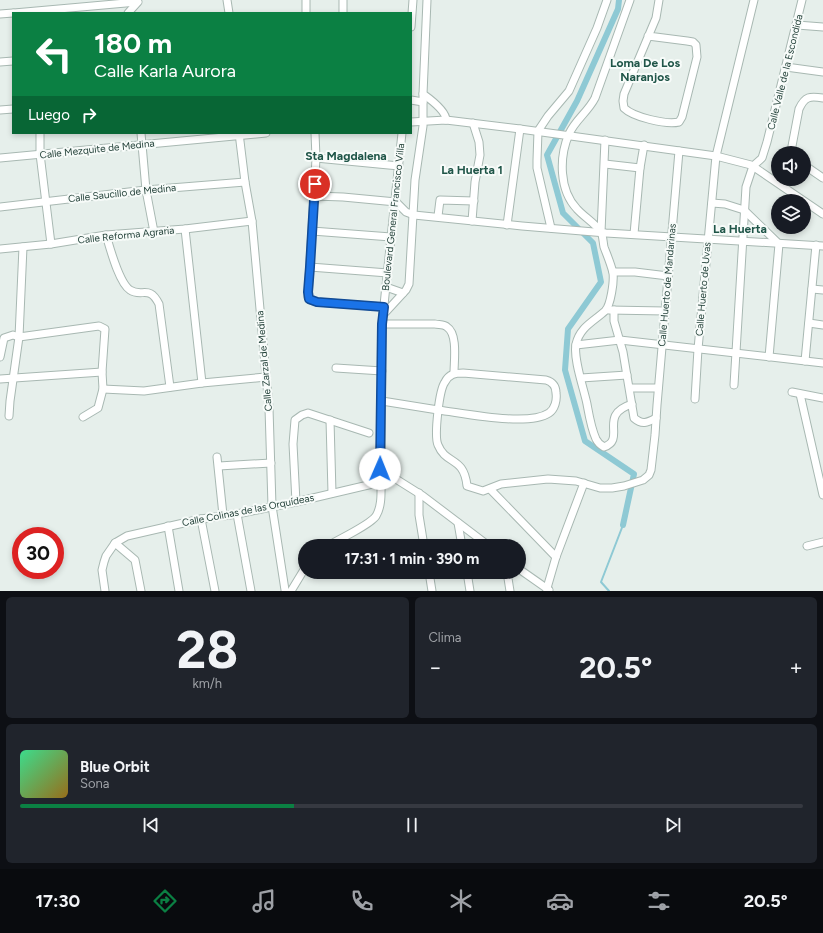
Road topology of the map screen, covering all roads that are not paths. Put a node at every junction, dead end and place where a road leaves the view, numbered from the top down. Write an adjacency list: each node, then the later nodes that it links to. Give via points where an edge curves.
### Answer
1 (227, 0): 14 (street)
2 (306, 0): 15 (street)
3 (343, 0): 16 (street)
4 (413, 0): 19 (street)
5 (427, 0): 27 (street)
6 (607, 0): 38 (street, via 575,79 566,96 548,116)
7 (630, 0): 44 (street, via 592,106)
8 (659, 0): 22 (street, via 656,18)
9 (754, 0): 51 (street, Calle Huerto de Uvas)
10 (802, 0): 20 (street, Calle Valle de la Escondida)
11 (138, 1): 12 (street); 13 (street)
12 (24, 12)
13 (129, 12)
14 (229, 12)
15 (306, 12)
16 (343, 12)
17 (12, 13): 18 (street)
18 (0, 14)
19 (412, 14)
20 (797, 25): 21 (street); 25 (street, Calle Valle de la Escondida)
21 (823, 27)
22 (648, 36): 22 (street, via 624,94 624,108 634,115 679,122 698,57 696,45 693,42)
23 (12, 61): 24 (street)
24 (0, 62)
25 (786, 67): 26 (street); 56 (street, Calle Valle de la Escondida, via 764,153)
26 (823, 72)
27 (423, 94): 30 (street); 33 (street, via 446,116)
28 (823, 98): 48 (street, via 810,97 801,104)
29 (412, 100): 30 (street)
30 (423, 102): 34 (street)
31 (12, 109): 32 (street)
32 (0, 110)
33 (446, 120): 34 (street); 36 (street)
34 (423, 121): 35 (street); 70 (street, via 415,180)
35 (412, 122)
36 (473, 123): 37 (street); 64 (street, via 480,150)
37 (520, 128): 38 (street); 74 (street)
38 (542, 132): 44 (street); 75 (street, via 536,160)
39 (40, 134): 50 (street)
40 (141, 134): 46 (street)
41 (240, 134): 46 (street, Calle Mezquite de Medina); 60 (street, Calle Zarzal de Medina)
42 (315, 134): 53 (street)
43 (402, 134): 55 (street, Boulevard General Francisco Villa)
44 (565, 135): 45 (street); 79 (street, via 562,168 570,200)
45 (605, 140): 47 (street); 54 (street)
46 (142, 144): 50 (street, Calle Mezquite de Medina); 61 (street)
47 (644, 145): 49 (street); 57 (street)
48 (793, 146)
49 (679, 151): 51 (street); 83 (street, Calle Huerto de Mandarinas)
50 (40, 154): 52 (street, Calle Mezquite de Medina); 63 (street)
51 (716, 156): 56 (street); 66 (street, Calle Huerto de Uvas)
52 (0, 158)
53 (316, 158): 55 (street); 62 (street)
54 (605, 164): 57 (street); 79 (street)
55 (399, 166): 65 (street, Boulevard General Francisco Villa)
56 (753, 166): 68 (street, Calle Valle de la Escondida, via 746,187); 69 (street)
57 (640, 168): 80 (street)
58 (811, 170): 59 (street)
59 (823, 178)
60 (245, 182): 61 (street, Calle Saucillo de Medina); 72 (street, Calle Zarzal de Medina)
61 (146, 190): 63 (street, Calle Saucillo de Medina); 78 (street)
62 (314, 196): 65 (street); 77 (street)
63 (46, 201): 67 (street, Calle Saucillo de Medina); 86 (street)
64 (474, 201): 71 (street, via 440,200); 73 (street)
65 (396, 202): 70 (street, via 406,212); 82 (street, Boulevard General Francisco Villa)
66 (712, 203): 68 (street); 84 (street, Calle Huerto de Uvas)
67 (0, 207)
68 (744, 210): 85 (street, Calle Valle de la Escondida); 87 (street)
69 (823, 214)
70 (414, 215): 71 (street); 98 (street, via 409,284)
71 (438, 216): 73 (street)
72 (252, 221): 76 (street, Calle Reforma Agraria); 121 (street, Calle Zarzal de Medina)
73 (472, 221): 74 (street)
74 (507, 225): 75 (street)
75 (551, 228): 79 (street)
76 (186, 229): 78 (street, Calle Reforma Agraria); 125 (street)
77 (312, 231): 82 (street); 91 (street)
78 (154, 232): 81 (street, Calle Reforma Agraria)
79 (601, 232): 80 (street); 93 (street)
80 (634, 234): 83 (street)
81 (106, 235): 86 (street, Calle Reforma Agraria); 127 (street, via 124,283 131,291 155,296)
82 (391, 237): 92 (street, Boulevard General Francisco Villa)
83 (672, 238): 84 (street); 94 (street, Calle Huerto de Mandarinas)
84 (708, 239): 85 (street); 110 (street, Calle Huerto de Uvas)
85 (743, 242): 87 (street); 111 (street, Calle Valle de la Escondida)
86 (51, 244): 89 (street, Calle Reforma Agraria)
87 (779, 244): 88 (street); 113 (street)
88 (820, 246): 96 (street)
89 (23, 247): 90 (street, Calle Reforma Agraria); 105 (street)
90 (0, 249)
91 (310, 267): 92 (street); 100 (street, via 310,300)
92 (388, 272): 95 (street, Boulevard General Francisco Villa)
93 (612, 272): 94 (street); 99 (street)
94 (668, 276): 101 (street, Calle Huerto de Mandarinas)
95 (386, 287): 98 (street); 100 (street, Boulevard General Francisco Villa)
96 (812, 289): 97 (street); 102 (street)
97 (823, 290)
98 (403, 293): 100 (street)
99 (610, 310): 101 (street); 107 (street); 109 (street, via 586,326)
100 (384, 311): 103 (street, Boulevard General Francisco Villa)
101 (665, 311): 108 (street, Calle Huerto de Mandarinas)
102 (809, 323): 104 (street); 114 (street)
103 (382, 324): 117 (street, Boulevard General Francisco Villa); 119 (street, via 435,324 448,327 454,340)
104 (823, 326)
105 (19, 336): 106 (street); 118 (street, via 102,327 105,329); 124 (street)
106 (2, 338): 112 (street)
107 (620, 340): 108 (street); 109 (street); 120 (street)
108 (662, 344): 110 (street); 129 (street, Calle Huerto de Mandarinas)
109 (576, 345): 122 (street)
110 (698, 349): 111 (street); 134 (street, Calle Huerto de Uvas)
111 (736, 353): 113 (street); 126 (street, Calle Valle de la Escondida)
112 (0, 357)
113 (769, 357): 114 (street)
114 (805, 361): 115 (street)
115 (823, 363)
116 (336, 368): 117 (street)
117 (382, 371): 135 (street, Boulevard General Francisco Villa)
118 (102, 372): 124 (street); 130 (street)
119 (454, 373): 137 (street, via 442,386); 137 (street, via 546,380 554,385 554,408 545,415 520,419 494,419)
120 (627, 375): 122 (street); 128 (street)
121 (266, 377): 125 (street); 144 (street, Calle Zarzal de Medina)
122 (581, 378): 136 (street, via 594,434 602,446 607,446 612,441 616,413)
123 (0, 379): 124 (street)
124 (14, 379): 138 (street)
125 (202, 383): 127 (street)
126 (734, 385)
127 (170, 387): 130 (street, via 144,391)
128 (630, 388): 129 (street); 136 (street)
129 (658, 388): 140 (street, Calle Huerto de Mandarinas)
130 (103, 389): 139 (street, via 98,408)
131 (792, 392): 132 (street)
132 (800, 394): 133 (street); 147 (street)
133 (823, 398)
134 (695, 399)
135 (382, 401): 137 (street); 146 (street, Boulevard General Francisco Villa)
136 (632, 404): 140 (street, via 634,418 640,422 645,423)
137 (438, 410): 151 (street, via 436,442 440,451 462,468 467,486 483,491)
138 (9, 416)
139 (83, 417)
140 (656, 418): 149 (street, Calle Huerto de Mandarinas, via 652,465 646,478 612,488 600,488)
141 (330, 420): 142 (street); 152 (street); 155 (street, via 308,413 295,420 293,444)
142 (369, 433)
143 (218, 457): 145 (street)
144 (271, 463): 145 (street); 156 (street, Calle Zarzal de Medina)
145 (218, 466): 158 (street)
146 (380, 469): 148 (street, Boulevard General Francisco Villa); 153 (street)
147 (820, 471): 150 (street)
148 (381, 482): 152 (street, Calle Colinas de las Orquídeas); 162 (street, Boulevard General Francisco Villa, via 379,509 375,517 366,525)
149 (584, 482): 151 (street, Calle Huerto de Mandarinas, via 539,479 501,484); 169 (street)
150 (822, 482): 154 (street)
151 (490, 489): 169 (street)
152 (332, 493): 155 (street, Calle Colinas de las Orquídeas)
153 (419, 493): 160 (street); 163 (street)
154 (823, 495)
155 (296, 502): 156 (street, Calle Colinas de las Orquídeas)
156 (272, 506): 157 (street, Calle Colinas de las Orquídeas); 175 (street, Calle Zarzal de Medina)
157 (237, 514): 158 (street, Calle Colinas de las Orquídeas); 181 (street)
158 (222, 515): 159 (street, Calle Colinas de las Orquídeas)
159 (201, 519): 161 (street, Calle Colinas de las Orquídeas); 180 (street)
160 (458, 523): 164 (street); 165 (street)
161 (168, 526): 167 (street, Calle Colinas de las Orquídeas, via 127,536); 179 (street)
162 (338, 539)
163 (423, 539)
164 (461, 539)
165 (480, 539)
166 (823, 542): 168 (street)
167 (116, 543): 177 (street, via 106,556 102,570); 178 (street, via 135,560)
168 (807, 546)
169 (556, 557): 176 (street)
170 (526, 574): 176 (street)
171 (298, 577): 175 (street)
172 (430, 579): 182 (street)
173 (467, 579): 183 (street)
174 (508, 579): 184 (street)
175 (287, 590)
176 (548, 590)
177 (105, 591)
178 (141, 591)
179 (179, 591)
180 (215, 591)
181 (251, 591)
182 (432, 591)
183 (470, 591)
184 (510, 591)

